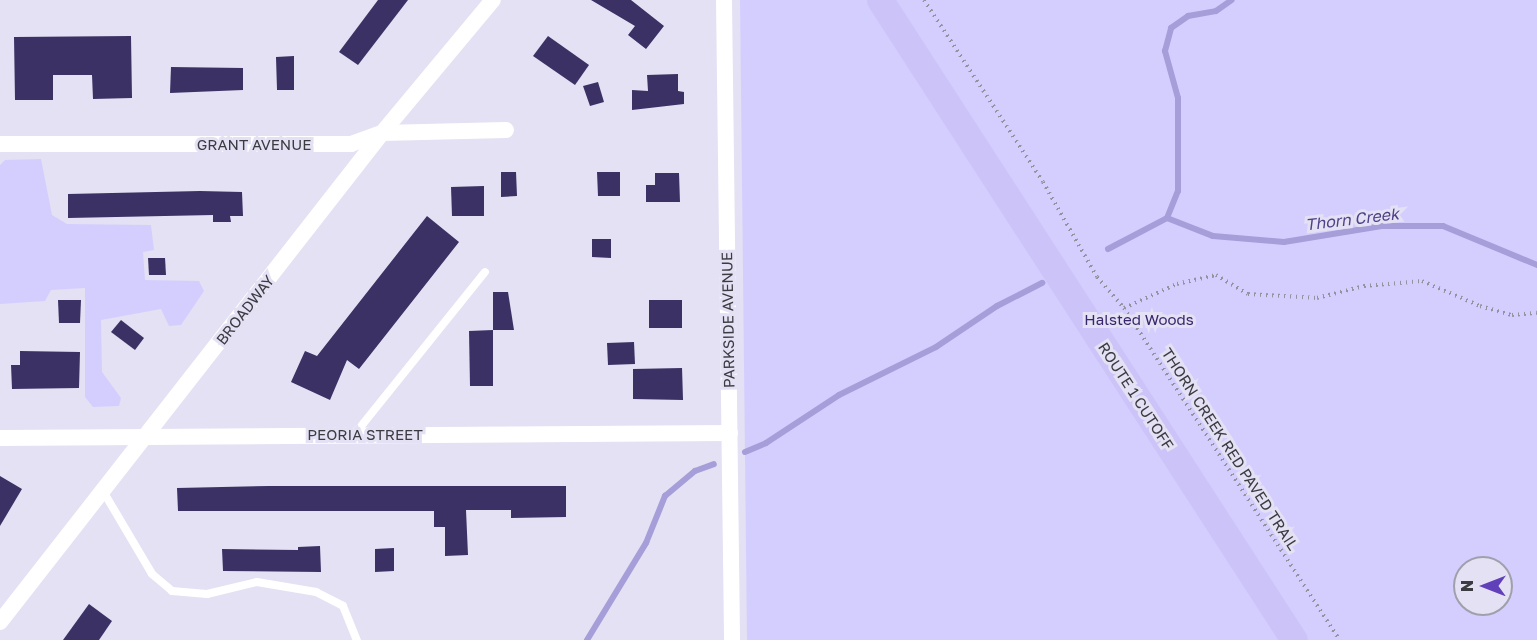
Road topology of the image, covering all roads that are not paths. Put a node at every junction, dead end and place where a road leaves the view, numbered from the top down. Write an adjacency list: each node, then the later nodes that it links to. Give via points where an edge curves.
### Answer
1 (493, 0): 5 (street, BROADWAY)
2 (724, 0): 8 (street, PARKSIDE AVENUE)
3 (880, 0): 16 (main road, ROUTE 1 CUTOFF)
4 (506, 130): 5 (street, GRANT AVENUE)
5 (382, 133): 6 (street, GRANT AVENUE, via 351,144); 10 (street, BROADWAY)
6 (0, 144)
7 (485, 272): 9 (lane)
8 (730, 433): 9 (street, PEORIA STREET); 15 (street, PARKSIDE AVENUE)
9 (354, 435): 10 (street, PEORIA STREET)
10 (147, 437): 11 (street, PEORIA STREET); 12 (street, BROADWAY)
11 (0, 438)
12 (103, 491): 13 (street, BROADWAY); 14 (lane, via 152,574 172,591 207,594 257,582 316,592 343,606)
13 (0, 622)
14 (357, 640)
15 (732, 640)
16 (1294, 640)

